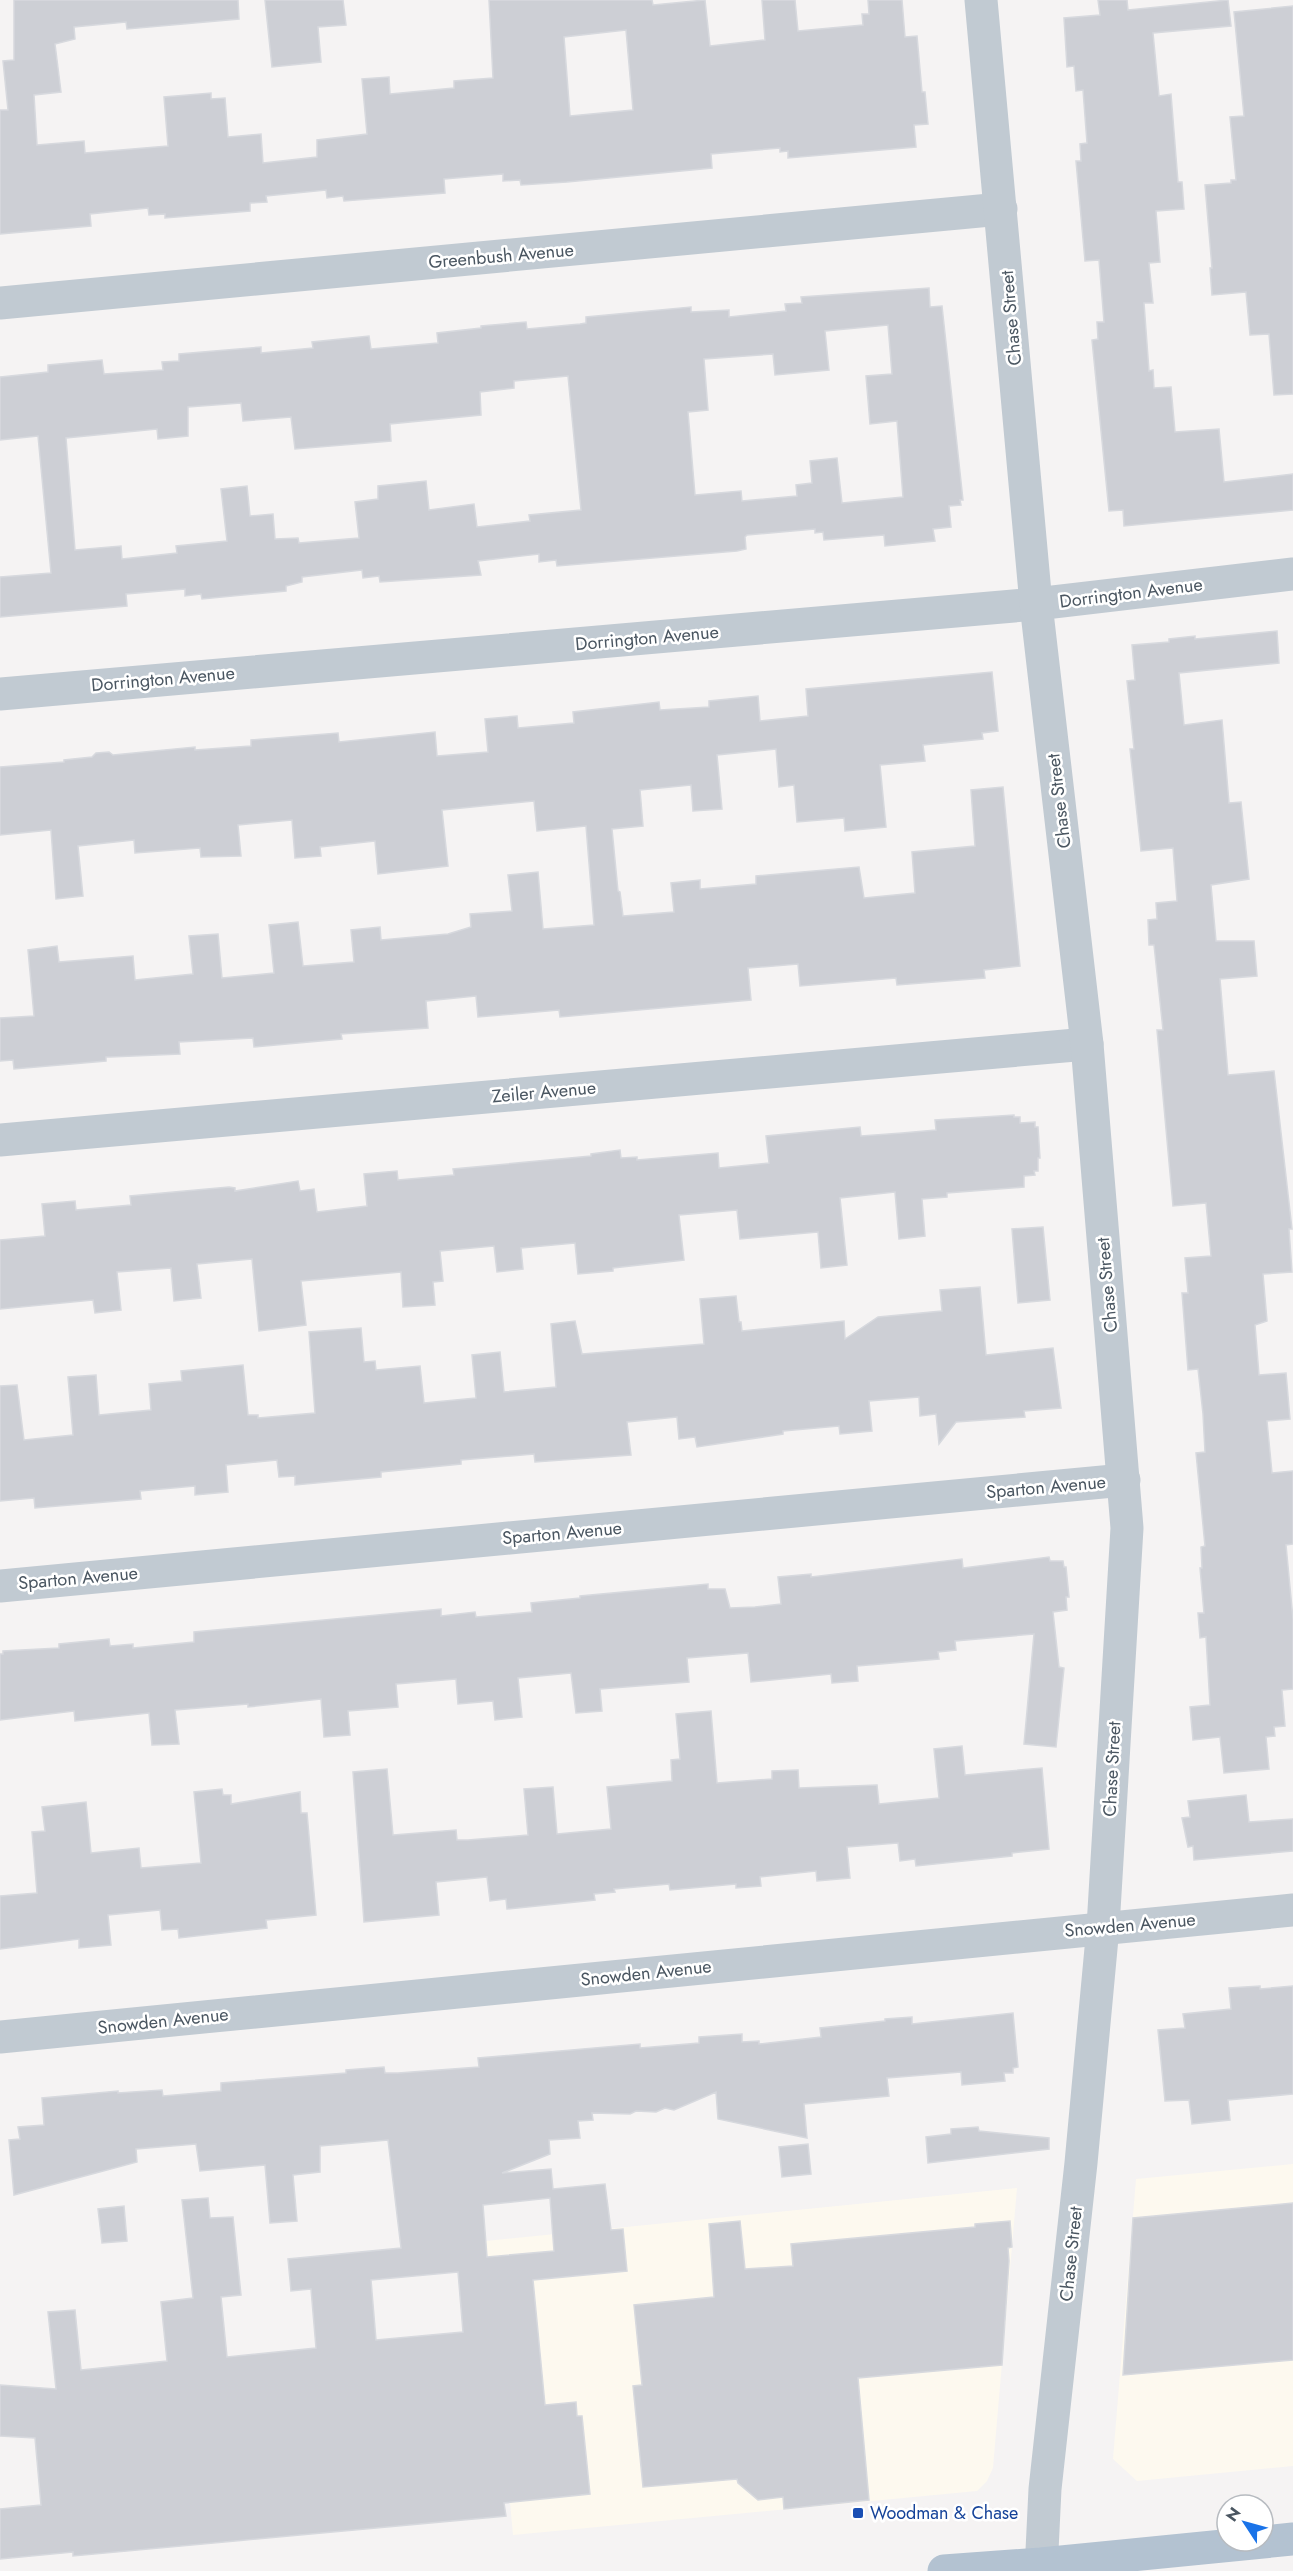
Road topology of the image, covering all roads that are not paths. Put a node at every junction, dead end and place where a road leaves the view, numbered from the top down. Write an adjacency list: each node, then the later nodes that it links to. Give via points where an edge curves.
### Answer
1 (981, 0): 2 (street, Chase Street)
2 (1001, 210): 3 (street, Greenbush Avenue); 5 (street, Chase Street)
3 (0, 303)
4 (1293, 574): 5 (street, Dorrington Avenue)
5 (1036, 604): 6 (street, Dorrington Avenue); 7 (street, Chase Street)
6 (0, 693)
7 (1087, 1044): 8 (street, Zeiler Avenue); 9 (street, Chase Street)
8 (0, 1140)
9 (1124, 1480): 10 (street, Sparton Avenue); 12 (street, Chase Street, via 1127,1528)
10 (0, 1586)
11 (1293, 1910): 12 (street, Snowden Avenue)
12 (1103, 1927): 13 (street, Snowden Avenue); 15 (street, Chase Street, via 1045,2489)
13 (0, 2037)
14 (1293, 2539): 15 (main road)
15 (1041, 2568): 16 (main road)
16 (945, 2571)

